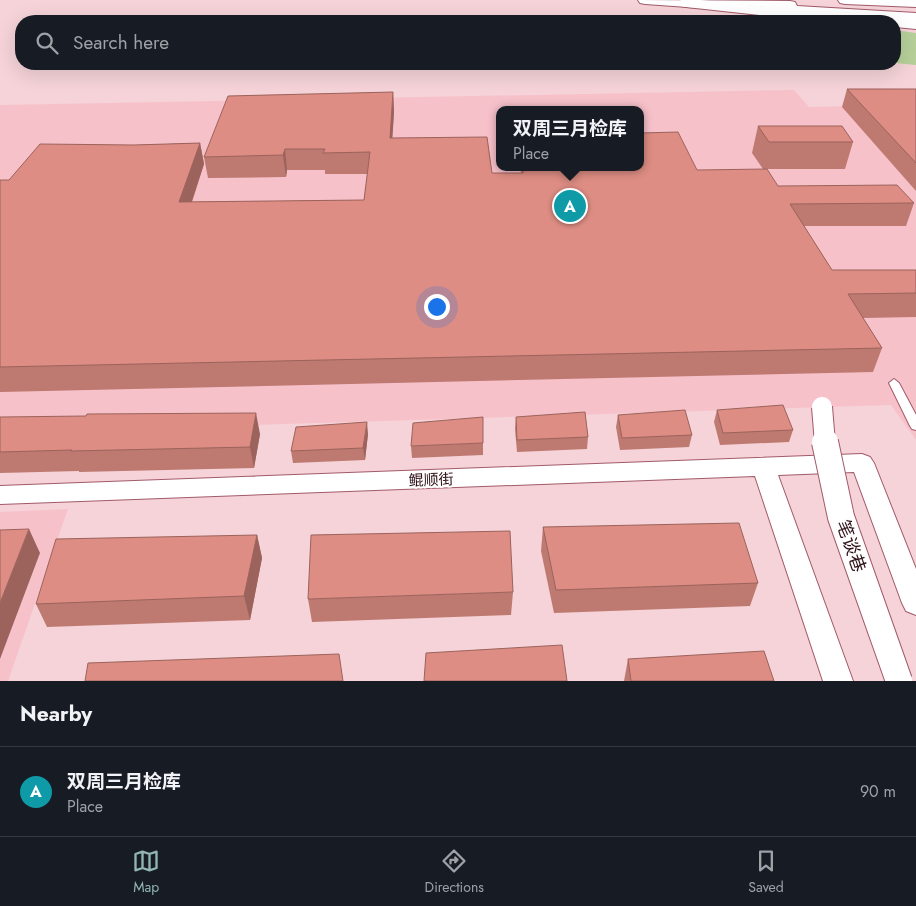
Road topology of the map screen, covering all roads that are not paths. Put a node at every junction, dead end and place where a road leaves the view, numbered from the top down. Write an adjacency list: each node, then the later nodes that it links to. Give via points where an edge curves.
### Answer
1 (645, 0): 4 (highway)
2 (727, 0): 6 (highway)
3 (844, 0): 5 (highway)
4 (686, 4): 7 (highway); 8 (highway)
5 (916, 4)
6 (916, 10)
7 (797, 15)
8 (867, 15)
9 (901, 17): 10 (highway)
10 (916, 18)
11 (901, 23): 12 (highway)
12 (916, 24)
13 (894, 383): 15 (lane)
14 (822, 407): 20 (street, 笔谈巷, bridge, via 826,450 841,517)
15 (916, 426)
16 (764, 468): 17 (street, 鲲顺街); 18 (street, 鲲顺街, via 862,463); 19 (street)
17 (0, 495)
18 (916, 603)
19 (838, 681)
20 (899, 681)

